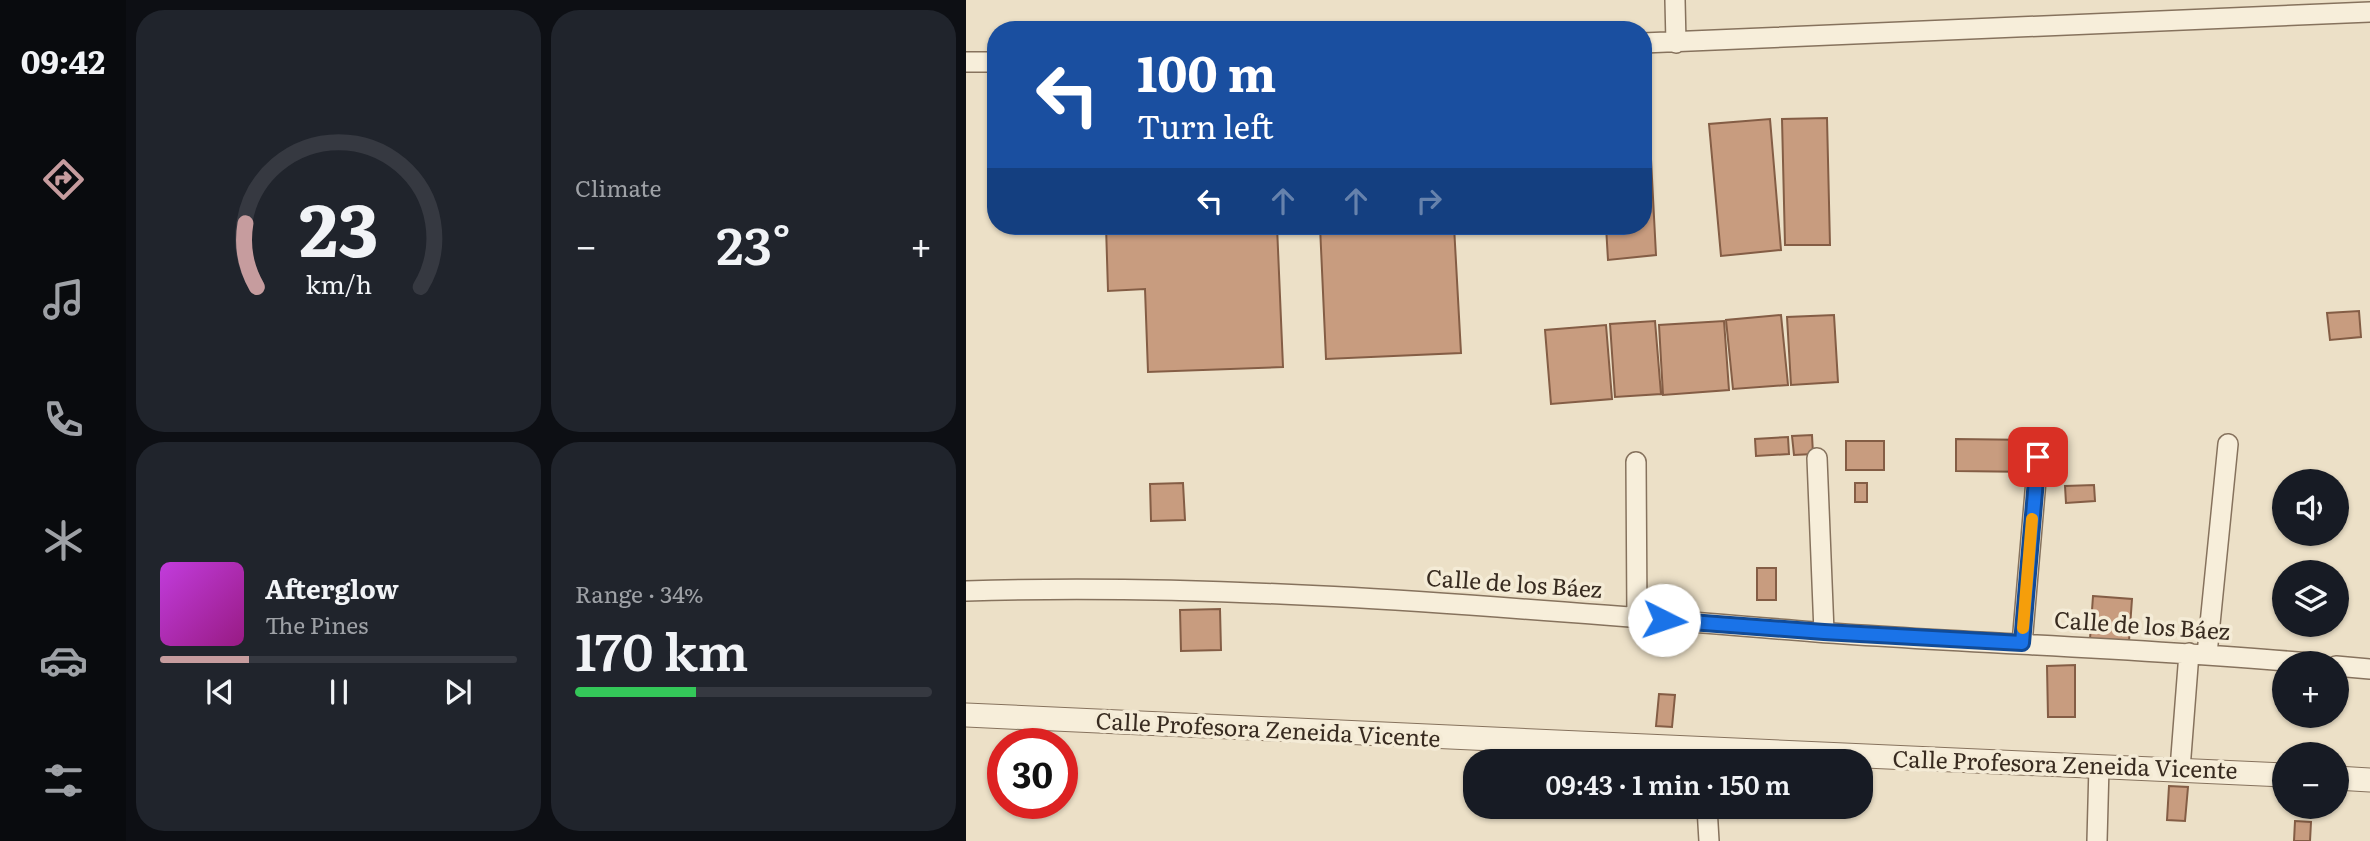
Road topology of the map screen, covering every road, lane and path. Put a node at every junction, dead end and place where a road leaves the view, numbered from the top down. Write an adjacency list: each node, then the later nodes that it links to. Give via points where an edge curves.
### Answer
1 (1675, 0): 4 (street)
2 (2370, 12): 4 (street)
3 (1652, 43): 4 (street)
4 (1676, 43)
5 (987, 61): 6 (street)
6 (966, 62)
7 (2228, 444): 15 (street)
8 (2038, 457): 14 (street)
9 (1817, 458): 13 (street)
10 (1636, 462): 12 (street)
11 (966, 591): 12 (street, Calle de los Báez, via 1063,588 1367,597)
12 (1637, 618): 13 (street, Calle de los Báez)
13 (1824, 632): 14 (street, Calle de los Báez)
14 (2022, 643): 15 (street, Calle de los Báez)
15 (2198, 654): 16 (street, Calle de los Báez); 23 (street)
16 (2272, 660)
17 (2349, 667): 18 (street)
18 (2370, 669)
19 (966, 715): 20 (street, Calle Profesora Zeneida Vicente)
20 (1579, 749)
21 (1873, 760): 22 (street, Calle Profesora Zeneida Vicente)
22 (2099, 766): 23 (street, Calle Profesora Zeneida Vicente); 29 (street)
23 (2180, 769): 24 (street, Calle Profesora Zeneida Vicente)
24 (2272, 774)
25 (2349, 779): 26 (street)
26 (2370, 780)
27 (1708, 819): 28 (street)
28 (1709, 841)
29 (2097, 841)

